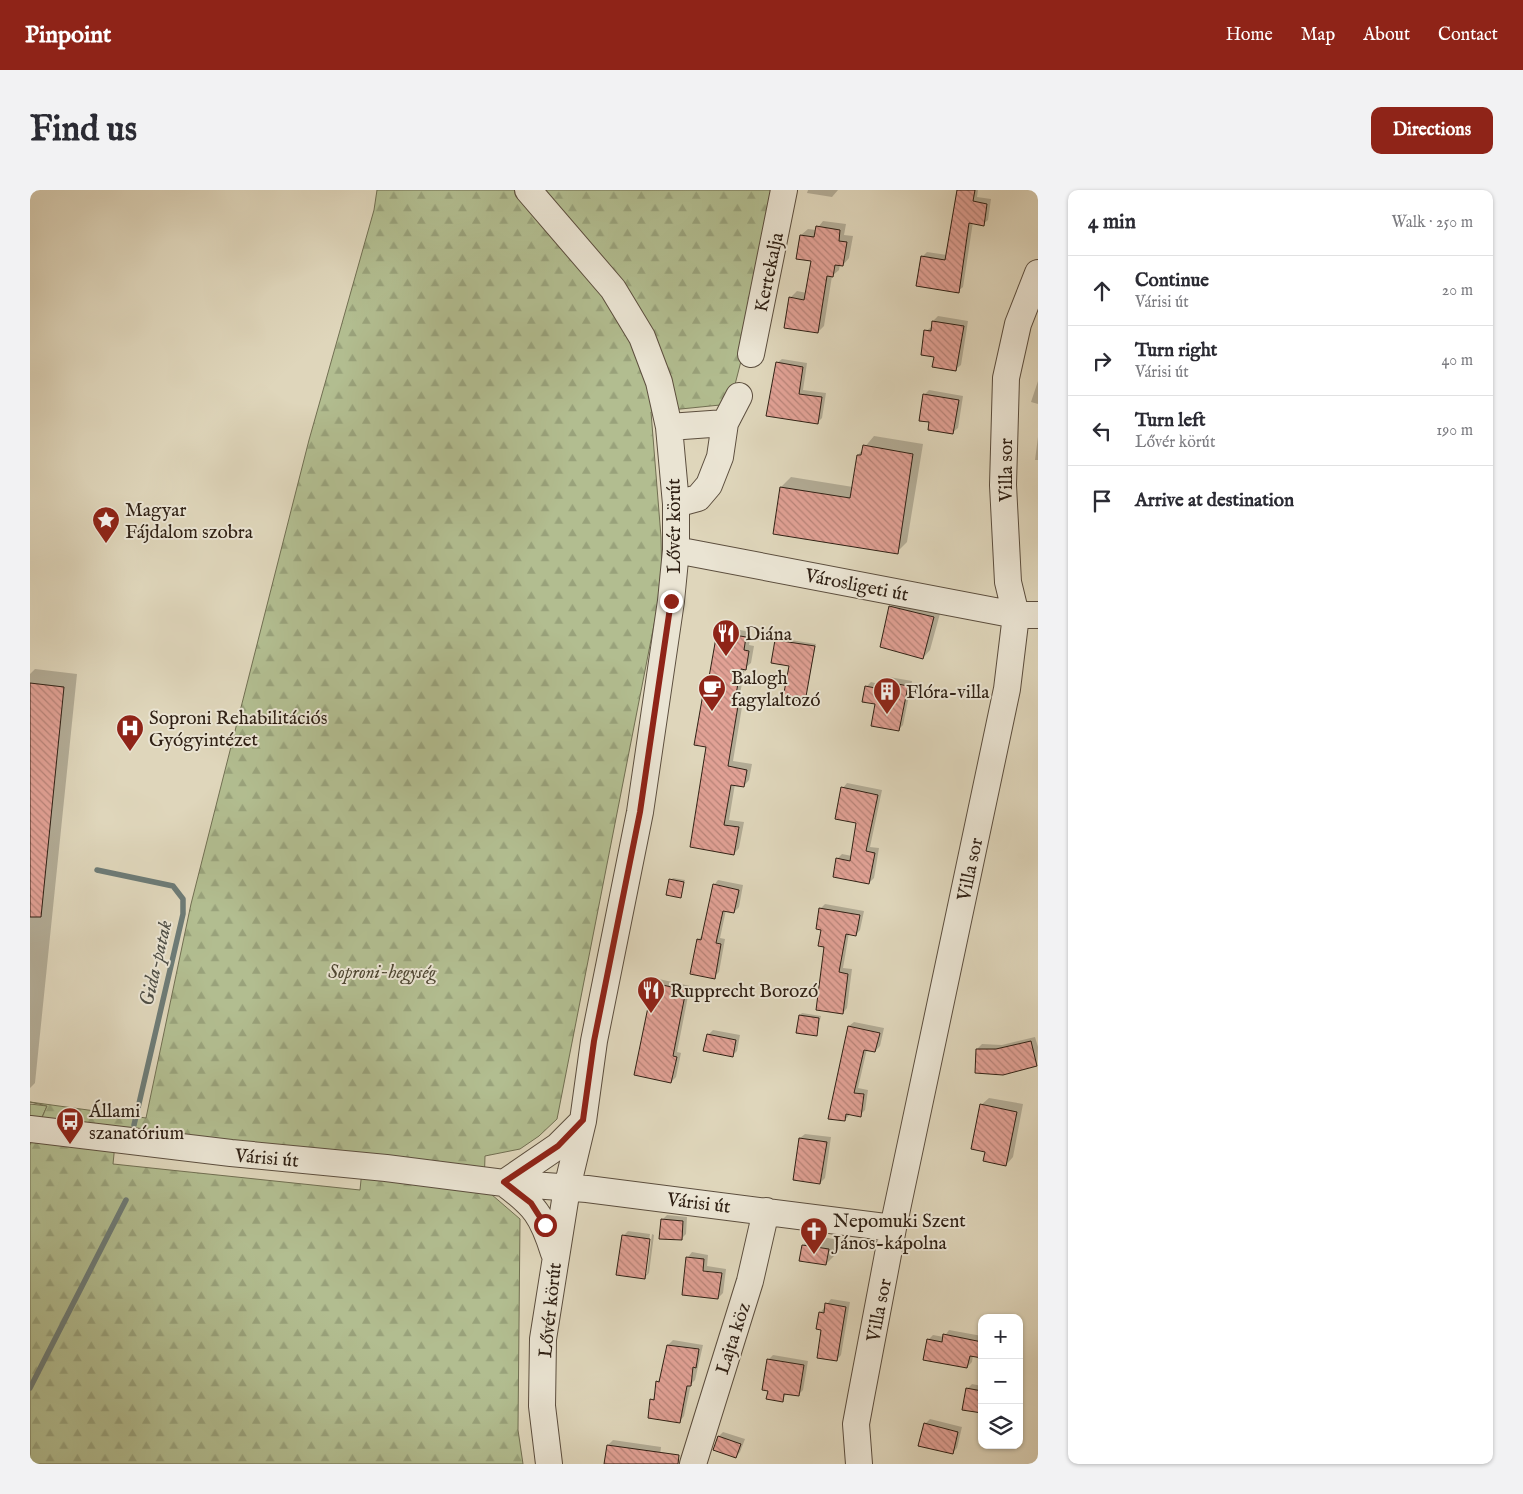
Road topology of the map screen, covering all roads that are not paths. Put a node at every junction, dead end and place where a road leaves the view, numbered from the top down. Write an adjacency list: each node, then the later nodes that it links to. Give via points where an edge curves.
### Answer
1 (528, 190): 7 (street, Lővér körút, via 613,289 642,337 659,382)
2 (784, 190): 4 (street, Kertekalja)
3 (1038, 273): 10 (street, Villa sor, via 1018,324 1006,378 1003,485 1008,582)
4 (751, 354)
5 (739, 396): 6 (street)
6 (725, 424): 7 (street); 8 (street, via 720,457 710,485 698,498)
7 (669, 427): 8 (street, Lővér körút)
8 (676, 504): 9 (street, Lővér körút)
9 (676, 550): 10 (street, Városligeti út); 11 (street, Lővér körút, via 640,812 594,1041)
10 (1027, 615): 16 (street, Villa sor, via 1007,690)
11 (583, 1120): 13 (street, via 558,1146); 14 (street, Lővér körút)
12 (30, 1129): 13 (street, Várisi út, via 231,1154)
13 (504, 1182): 14 (street, Várisi út); 17 (street, via 531,1203 545,1225)
14 (567, 1188): 15 (street, Várisi út); 17 (street, Lővér körút)
15 (766, 1211): 16 (street, Várisi út); 19 (street, Lajta köz, via 750,1281)
16 (893, 1228): 20 (street, Villa sor, via 856,1424)
17 (554, 1255): 18 (street, Lővér körút, via 543,1349 542,1406)
18 (550, 1464)
19 (693, 1464)
20 (859, 1464)

